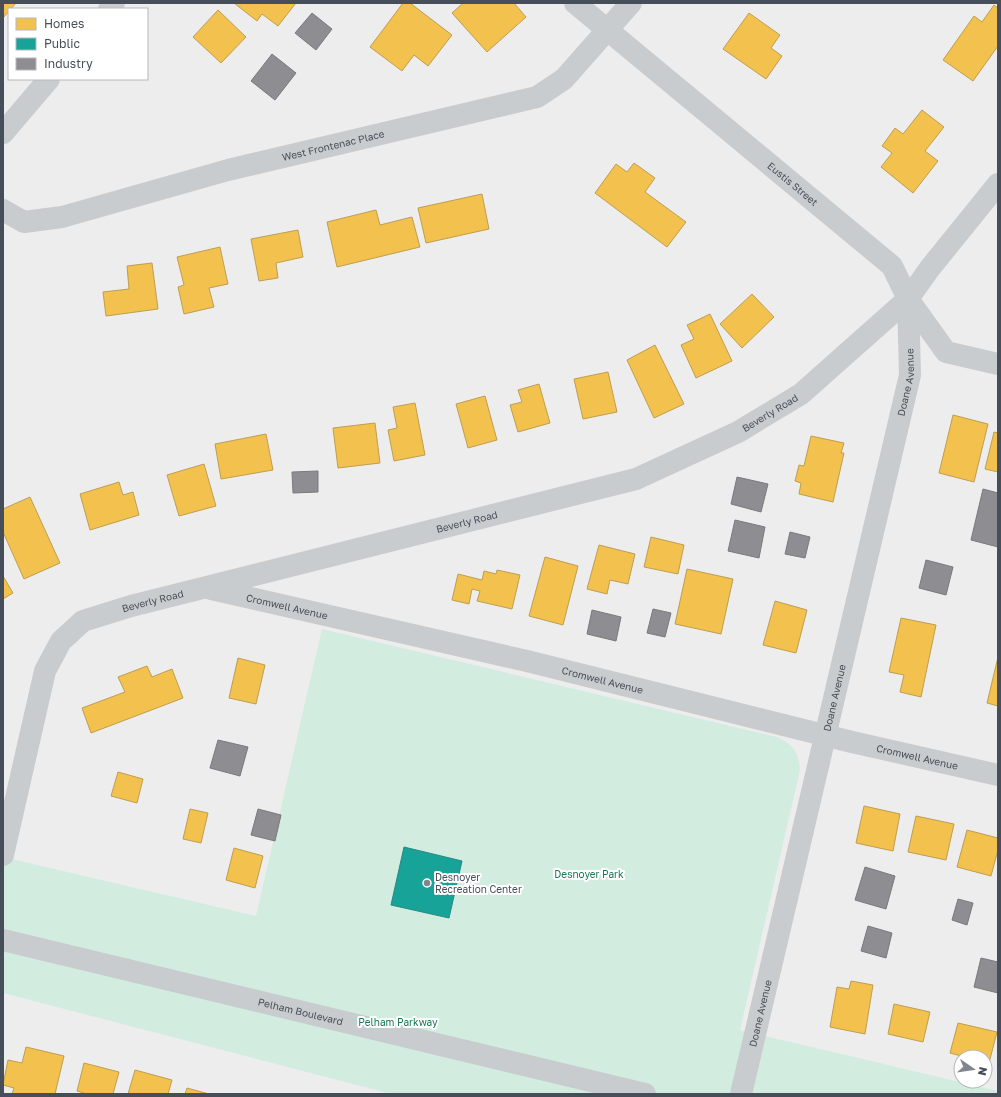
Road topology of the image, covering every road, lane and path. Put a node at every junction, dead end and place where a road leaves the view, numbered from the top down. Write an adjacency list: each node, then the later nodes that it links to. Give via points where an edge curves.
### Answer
1 (575, 3): 3 (street, Eustis Street)
2 (631, 3): 3 (street, West Frontenac Place)
3 (607, 30): 7 (street, West Frontenac Place, via 564,79 537,97 228,170 62,217 24,222); 8 (street, Eustis Street, via 892,266)
4 (48, 80): 5 (street)
5 (3, 133)
6 (998, 184): 8 (street, Beverly Road)
7 (3, 210)
8 (908, 299): 9 (street, Eustis Street, via 946,352); 10 (street, Beverly Road, via 802,394 738,432 636,479); 11 (street, Doane Avenue, via 910,375 869,544)
9 (998, 364)
10 (207, 588): 11 (street, Cromwell Avenue, via 527,661); 13 (street, Beverly Road, via 83,621 61,641 46,672)
11 (827, 736): 12 (street, Cromwell Avenue); 16 (street, Doane Avenue)
12 (998, 775)
13 (3, 855)
14 (3, 940): 15 (street, Pelham Boulevard)
15 (645, 1094)
16 (741, 1094)

